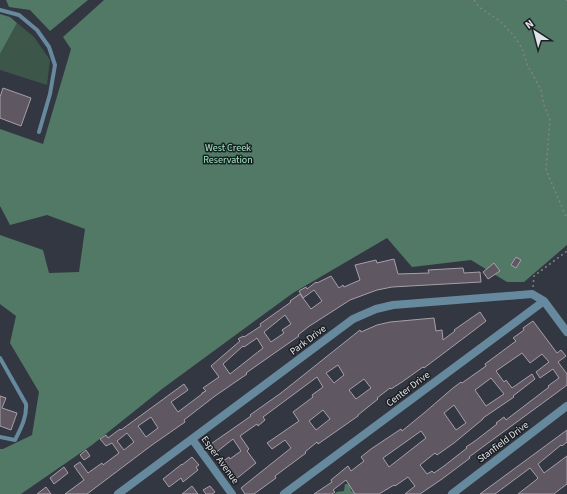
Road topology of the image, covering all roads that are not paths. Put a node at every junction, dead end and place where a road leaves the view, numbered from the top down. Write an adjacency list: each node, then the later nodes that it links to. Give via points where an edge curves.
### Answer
1 (0, 10): 2 (lane, via 19,15 37,30 49,47 55,65)
2 (39, 132)
3 (544, 301): 4 (street); 8 (street, Park Drive, via 532,294 376,308 353,319); 11 (street, Center Drive)
4 (567, 332)
5 (0, 358): 7 (lane, via 26,404 27,413 15,440)
6 (567, 406): 12 (street, Stanfield Drive)
7 (0, 437)
8 (192, 438): 9 (street, Park Drive); 10 (street, Esper Avenue)
9 (118, 494)
10 (232, 494)
11 (284, 494)
12 (452, 494)

